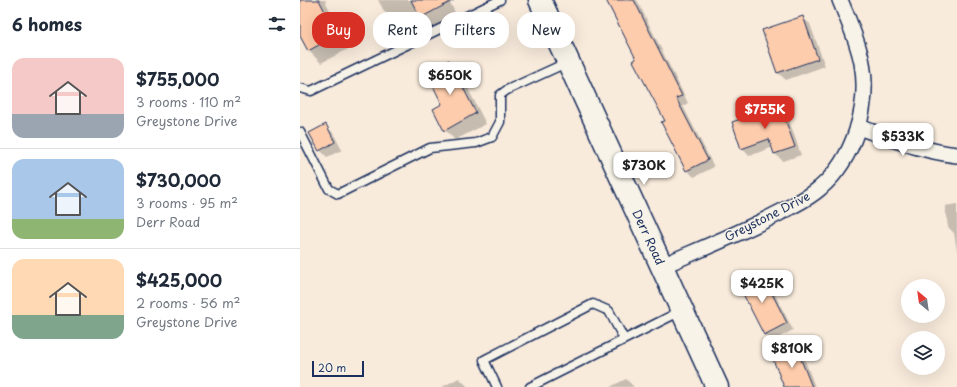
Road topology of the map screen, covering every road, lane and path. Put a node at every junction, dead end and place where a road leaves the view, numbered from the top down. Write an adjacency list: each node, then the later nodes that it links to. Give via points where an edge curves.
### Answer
1 (500, 0): 5 (lane, via 311,91)
2 (540, 0): 4 (street, Derr Road)
3 (840, 0): 6 (street, Greystone Drive, via 862,63 863,104)
4 (569, 61): 7 (lane, via 500,95 500,122 492,137 476,142 430,148 338,194 329,189); 9 (street, Derr Road)
5 (300, 88)
6 (858, 127): 8 (street, via 907,144 940,153); 9 (street, Greystone Drive, via 837,170 804,200 766,220)
7 (300, 132)
8 (957, 154)
9 (662, 266): 10 (street, Derr Road)
10 (682, 311): 11 (lane); 14 (street, Derr Road)
11 (624, 339): 12 (lane, via 609,311 593,304 484,360); 13 (lane)
12 (497, 387)
13 (530, 387)
14 (717, 387)

